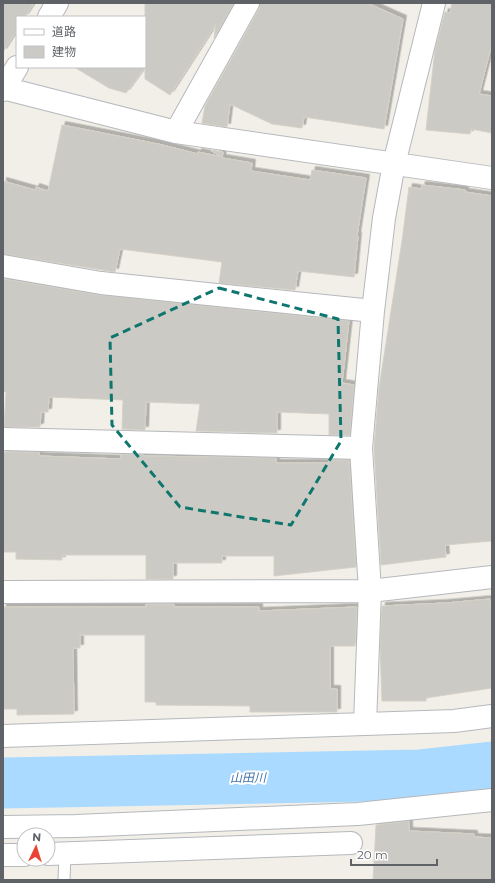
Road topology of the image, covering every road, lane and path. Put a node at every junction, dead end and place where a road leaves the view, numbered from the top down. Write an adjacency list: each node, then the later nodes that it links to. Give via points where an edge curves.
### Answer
1 (58, 3): 4 (street)
2 (248, 3): 7 (street)
3 (434, 3): 8 (street)
4 (50, 16)
5 (16, 68): 6 (street)
6 (3, 88): 7 (street)
7 (176, 132): 8 (street)
8 (394, 164): 9 (street); 11 (street, via 384,218)
9 (492, 178)
10 (3, 266): 11 (street, via 101,283)
11 (373, 311): 13 (street)
12 (3, 439): 13 (street)
13 (361, 448): 15 (street)
14 (492, 577): 15 (street)
15 (370, 591): 16 (street); 18 (street)
16 (3, 592)
17 (492, 716): 18 (street, via 454,721)
18 (365, 724): 19 (street)
19 (3, 736)
20 (492, 800): 21 (street, via 358,814)
21 (3, 827)
22 (351, 843): 23 (street)
23 (56, 854): 26 (lane)
24 (3, 855): 25 (street)
25 (16, 855)
26 (64, 880)

